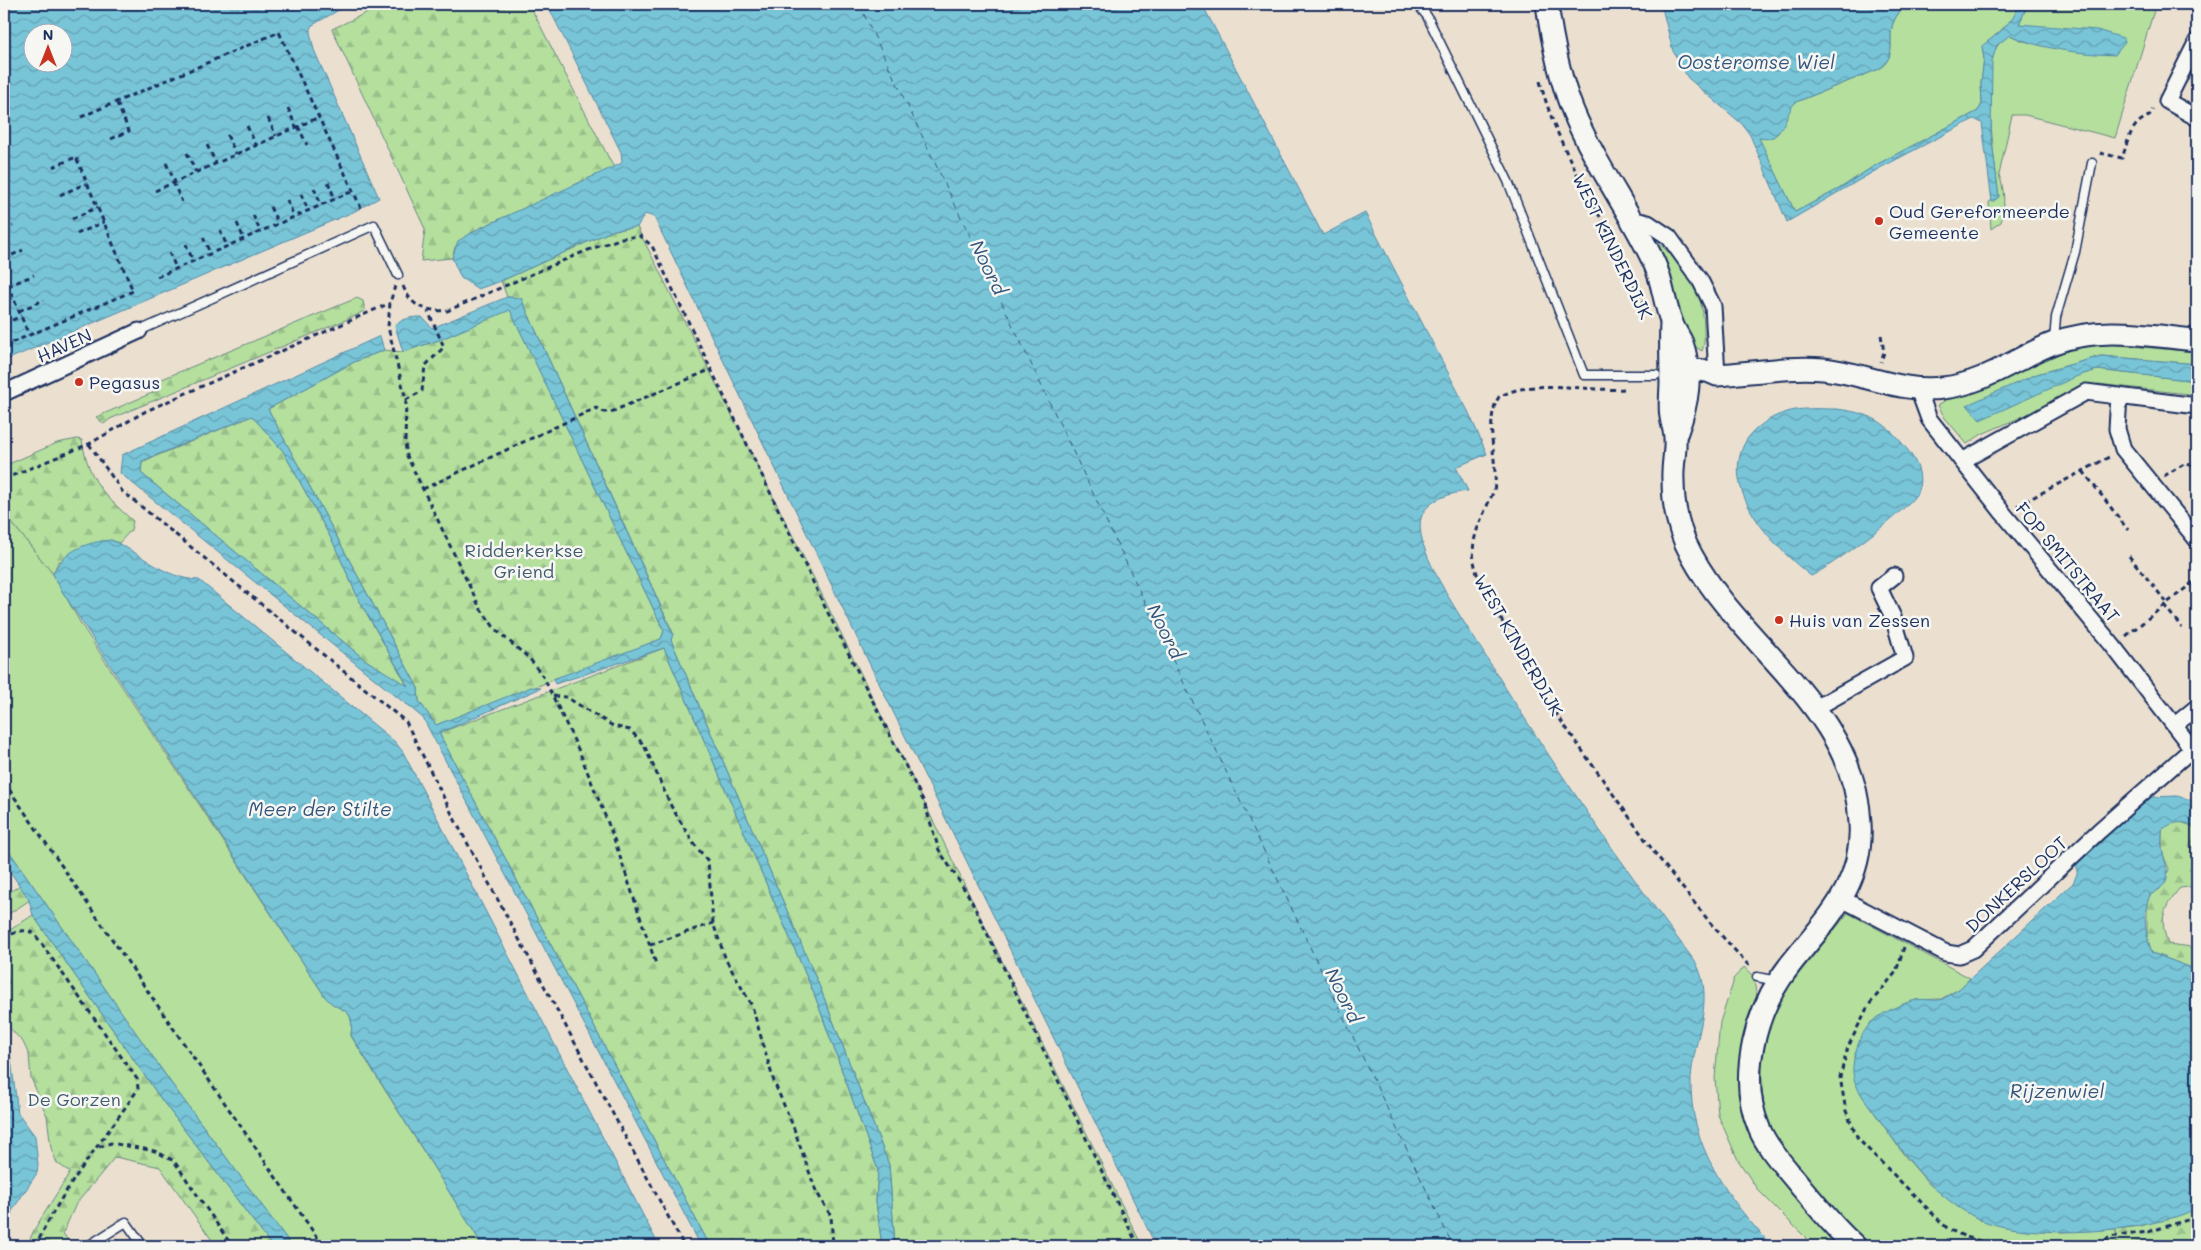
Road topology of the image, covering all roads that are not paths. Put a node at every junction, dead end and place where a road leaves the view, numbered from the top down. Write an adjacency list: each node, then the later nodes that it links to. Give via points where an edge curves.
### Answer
1 (1417, 4): 12 (lane, via 1427,16 1508,181 1584,375)
2 (1547, 4): 6 (street, WEST KINDERDIJK, via 1559,70 1572,110 1596,159)
3 (2197, 42): 4 (street, via 2167,102)
4 (2197, 118)
5 (2092, 163): 10 (lane, via 2075,252 2056,317)
6 (1632, 219): 11 (street, WEST KINDERDIJK, via 1648,223 1669,237 1700,280 1713,306); 12 (street, WEST KINDERDIJK, via 1655,266 1671,323 1681,340)
7 (398, 275): 8 (lane, via 374,225)
8 (139, 331): 14 (street, HAVEN)
9 (2197, 340): 10 (street, via 2104,333 2079,335)
10 (2053, 343): 13 (street, via 1966,384)
11 (1717, 375): 12 (street, via 1708,384); 13 (street, via 1823,369)
12 (1676, 377): 21 (street, WEST KINDERDIJK, via 1670,416 1675,437 1672,479 1679,526 1691,555 1716,595)
13 (1918, 389): 17 (street, FOP SMITSTRAAT, via 1929,419)
14 (4, 393)
15 (2119, 396): 16 (street); 17 (street, via 2086,392); 18 (street, via 2117,429 2124,449)
16 (2197, 406)
17 (1962, 461): 22 (street, FOP SMITSTRAAT)
18 (2197, 540)
19 (1894, 576): 21 (street, via 1880,588 1905,658)
20 (2197, 707): 22 (street)
21 (1814, 709): 24 (street, WEST KINDERDIJK, via 1834,736 1846,760 1861,824 1859,855)
22 (2175, 725): 23 (street, FOP SMITSTRAAT)
23 (2195, 752): 24 (street, DONKERSLOOT, via 2099,831 1973,949 1959,955 1946,953)
24 (1842, 899): 26 (street, WEST KINDERDIJK)
25 (1757, 976): 26 (lane)
26 (1778, 981): 29 (street, WEST KINDERDIJK, via 1762,1012 1752,1057 1749,1087 1752,1108 1773,1151 1838,1232)
27 (88, 1246): 28 (lane, via 126,1222)
28 (144, 1246)
29 (1855, 1246)

